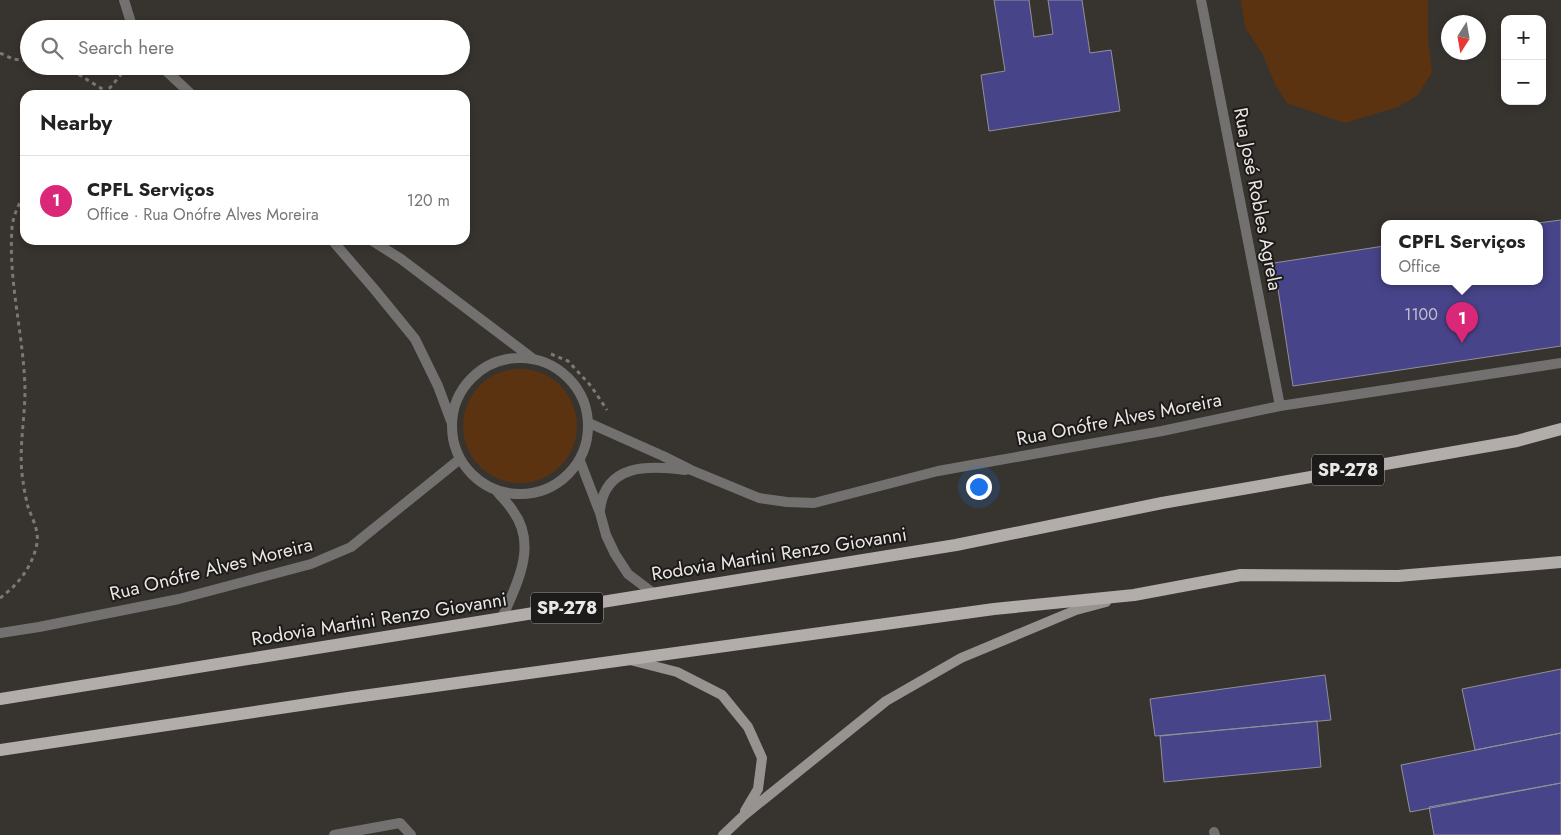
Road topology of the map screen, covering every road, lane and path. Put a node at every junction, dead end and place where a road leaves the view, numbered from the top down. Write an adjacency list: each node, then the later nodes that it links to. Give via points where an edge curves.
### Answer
1 (124, 0): 3 (street)
2 (1201, 0): 18 (street, Rua José Robles Agrela)
3 (130, 20)
4 (0, 53): 5 (path)
5 (20, 60)
6 (78, 75): 9 (path)
7 (120, 75): 10 (path)
8 (171, 75): 11 (street)
9 (101, 90)
10 (108, 90)
11 (187, 90)
12 (20, 201): 31 (path, via 12,227 12,262 25,388 22,479 37,540 34,556 15,587)
13 (336, 245): 20 (street, via 415,339)
14 (379, 245): 16 (street)
15 (544, 352): 19 (path, via 568,361)
16 (532, 358): 20 (street, via 508,358 487,366 469,380 457,400); 21 (street, via 566,374 586,405)
17 (1561, 363): 18 (street, Rua Onófre Alves Moreira)
18 (1280, 406): 25 (street, Rua Onófre Alves Moreira, via 938,471 814,503 759,498)
19 (609, 412)
20 (452, 422): 23 (street, via 452,435)
21 (589, 423): 24 (street, via 586,449); 25 (street)
22 (1561, 429): 29 (main road, Rodovia Martini Renzo Giovanni / SP-278, via 1517,441 1162,503 956,545)
23 (460, 459): 26 (street, via 470,472); 33 (street, Rua Onófre Alves Moreira, via 351,547 311,564 179,599)
24 (580, 461): 26 (street, via 568,476 552,487 534,493 514,494); 27 (street)
25 (690, 470): 27 (street, via 653,467 619,475 605,493)
26 (496, 490): 32 (street, via 514,512 523,533 524,549 521,576)
27 (600, 512): 29 (street, via 622,568)
28 (1561, 562): 30 (main road, via 1398,576 1241,575)
29 (653, 593): 32 (main road, Rodovia Martini Renzo Giovanni / SP-278)
30 (1134, 595): 34 (main road, via 994,609); 37 (street, via 1076,610 961,658 886,701)
31 (0, 598)
32 (502, 618): 35 (main road, Rodovia Martini Renzo Giovanni / SP-278)
33 (0, 633)
34 (629, 660): 36 (main road); 37 (street, via 677,672 722,695 748,727 762,758 758,790)
35 (0, 699)
36 (0, 750)
37 (742, 816): 40 (street)
38 (334, 835): 39 (street, via 400,823)
39 (411, 835)
40 (723, 835)

